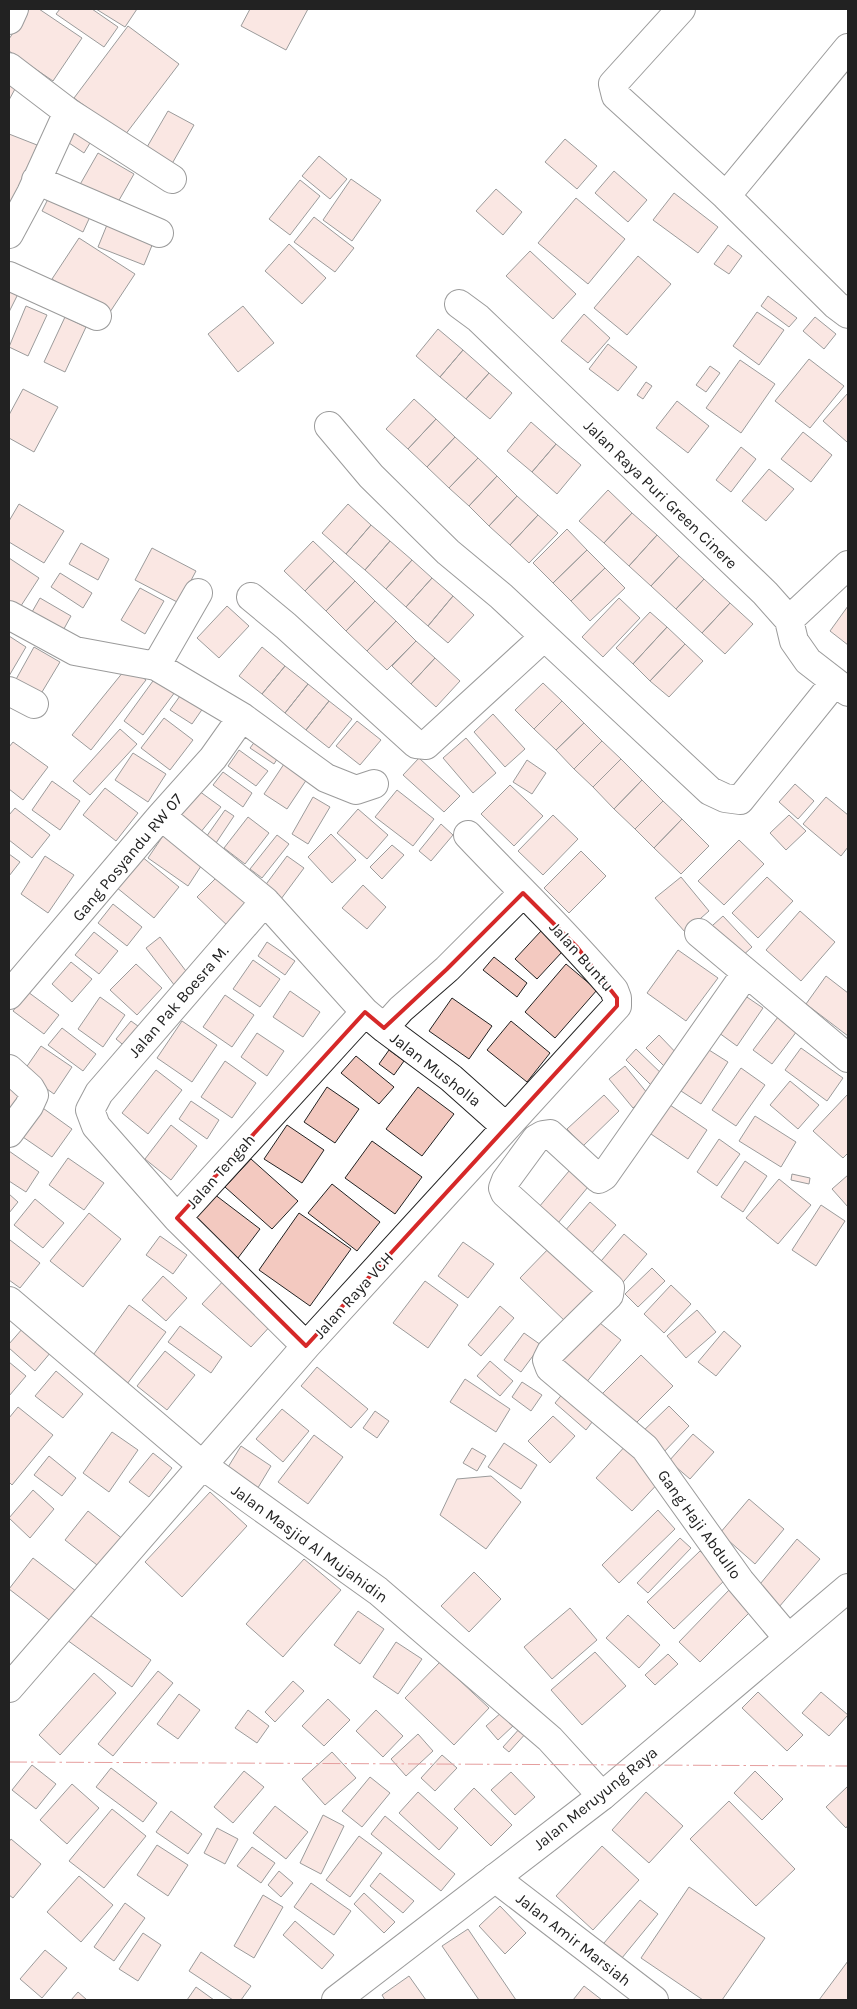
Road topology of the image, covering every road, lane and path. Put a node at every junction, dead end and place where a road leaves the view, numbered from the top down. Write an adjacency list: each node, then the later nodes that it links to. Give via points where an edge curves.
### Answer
1 (14, 9): 3 (street)
2 (681, 9): 9 (street, via 613,84 616,96)
3 (9, 20)
4 (848, 48): 9 (street)
5 (9, 67): 6 (street)
6 (68, 112): 7 (street); 8 (street)
7 (172, 179)
8 (36, 180): 10 (street); 11 (street)
9 (726, 196): 13 (street)
10 (159, 233)
11 (9, 234)
12 (9, 276): 15 (street)
13 (844, 303)
14 (459, 304): 21 (street, Jalan Raya Puri Green Cinere, via 478,318)
15 (97, 316)
16 (328, 426): 22 (street, via 371,476 448,552)
17 (848, 565): 21 (street)
18 (198, 593): 23 (street)
19 (251, 597): 22 (street, via 416,744 426,745)
20 (9, 615): 23 (street, via 75,651)
21 (790, 620): 24 (street, Jalan Raya Puri Green Cinere, via 794,642 808,662)
22 (544, 637): 24 (street, via 710,791 725,798 740,800)
23 (156, 666): 27 (street)
24 (841, 687)
25 (9, 691): 26 (street)
26 (34, 704)
27 (242, 718): 28 (street, via 326,778 356,790); 29 (street, Gang Posyandu RW 07, via 213,758)
28 (374, 784)
29 (161, 816): 32 (street); 35 (street, Gang Posyandu RW 07)
30 (468, 835): 31 (street, Jalan Buntu)
31 (522, 893): 36 (street, Jalan Tengah, via 447,969 400,1009); 39 (street, Jalan Buntu, via 578,946 614,990 617,1006)
32 (265, 901): 36 (street); 41 (street, Jalan Pak Boesra M., via 99,1093 90,1110 96,1126)
33 (699, 933): 34 (street)
34 (746, 973): 37 (street); 46 (street, Gang Haji Abdullo, via 604,1176 600,1179 550,1134 536,1139 503,1188 610,1288 609,1295 551,1352 547,1360 550,1368 645,1448 740,1581)
35 (9, 996)
36 (375, 1020): 39 (street, Jalan Musholla, via 451,1078); 41 (street, Jalan Tengah)
37 (848, 1058)
38 (9, 1069): 40 (street, via 34,1095)
39 (506, 1127): 43 (street, Jalan Raya VCH)
40 (9, 1133)
41 (177, 1218): 43 (street, Jalan Tengah)
42 (9, 1300): 44 (street, Jalan Masjid Al Mujahidin)
43 (306, 1346): 44 (street, Jalan Raya VCH)
44 (202, 1465): 47 (street, Jalan Raya VCH); 48 (street, Jalan Masjid Al Mujahidin, via 378,1591 550,1739)
45 (848, 1588): 46 (street, Jalan Meruyung Raya)
46 (788, 1638): 48 (street, Jalan Meruyung Raya)
47 (9, 1688)
48 (602, 1796): 49 (street, Jalan Meruyung Raya)
49 (494, 1878): 50 (street, Jalan Meruyung Raya); 51 (street, Jalan Amir Marsiah)
50 (336, 2000)
51 (654, 2000)

